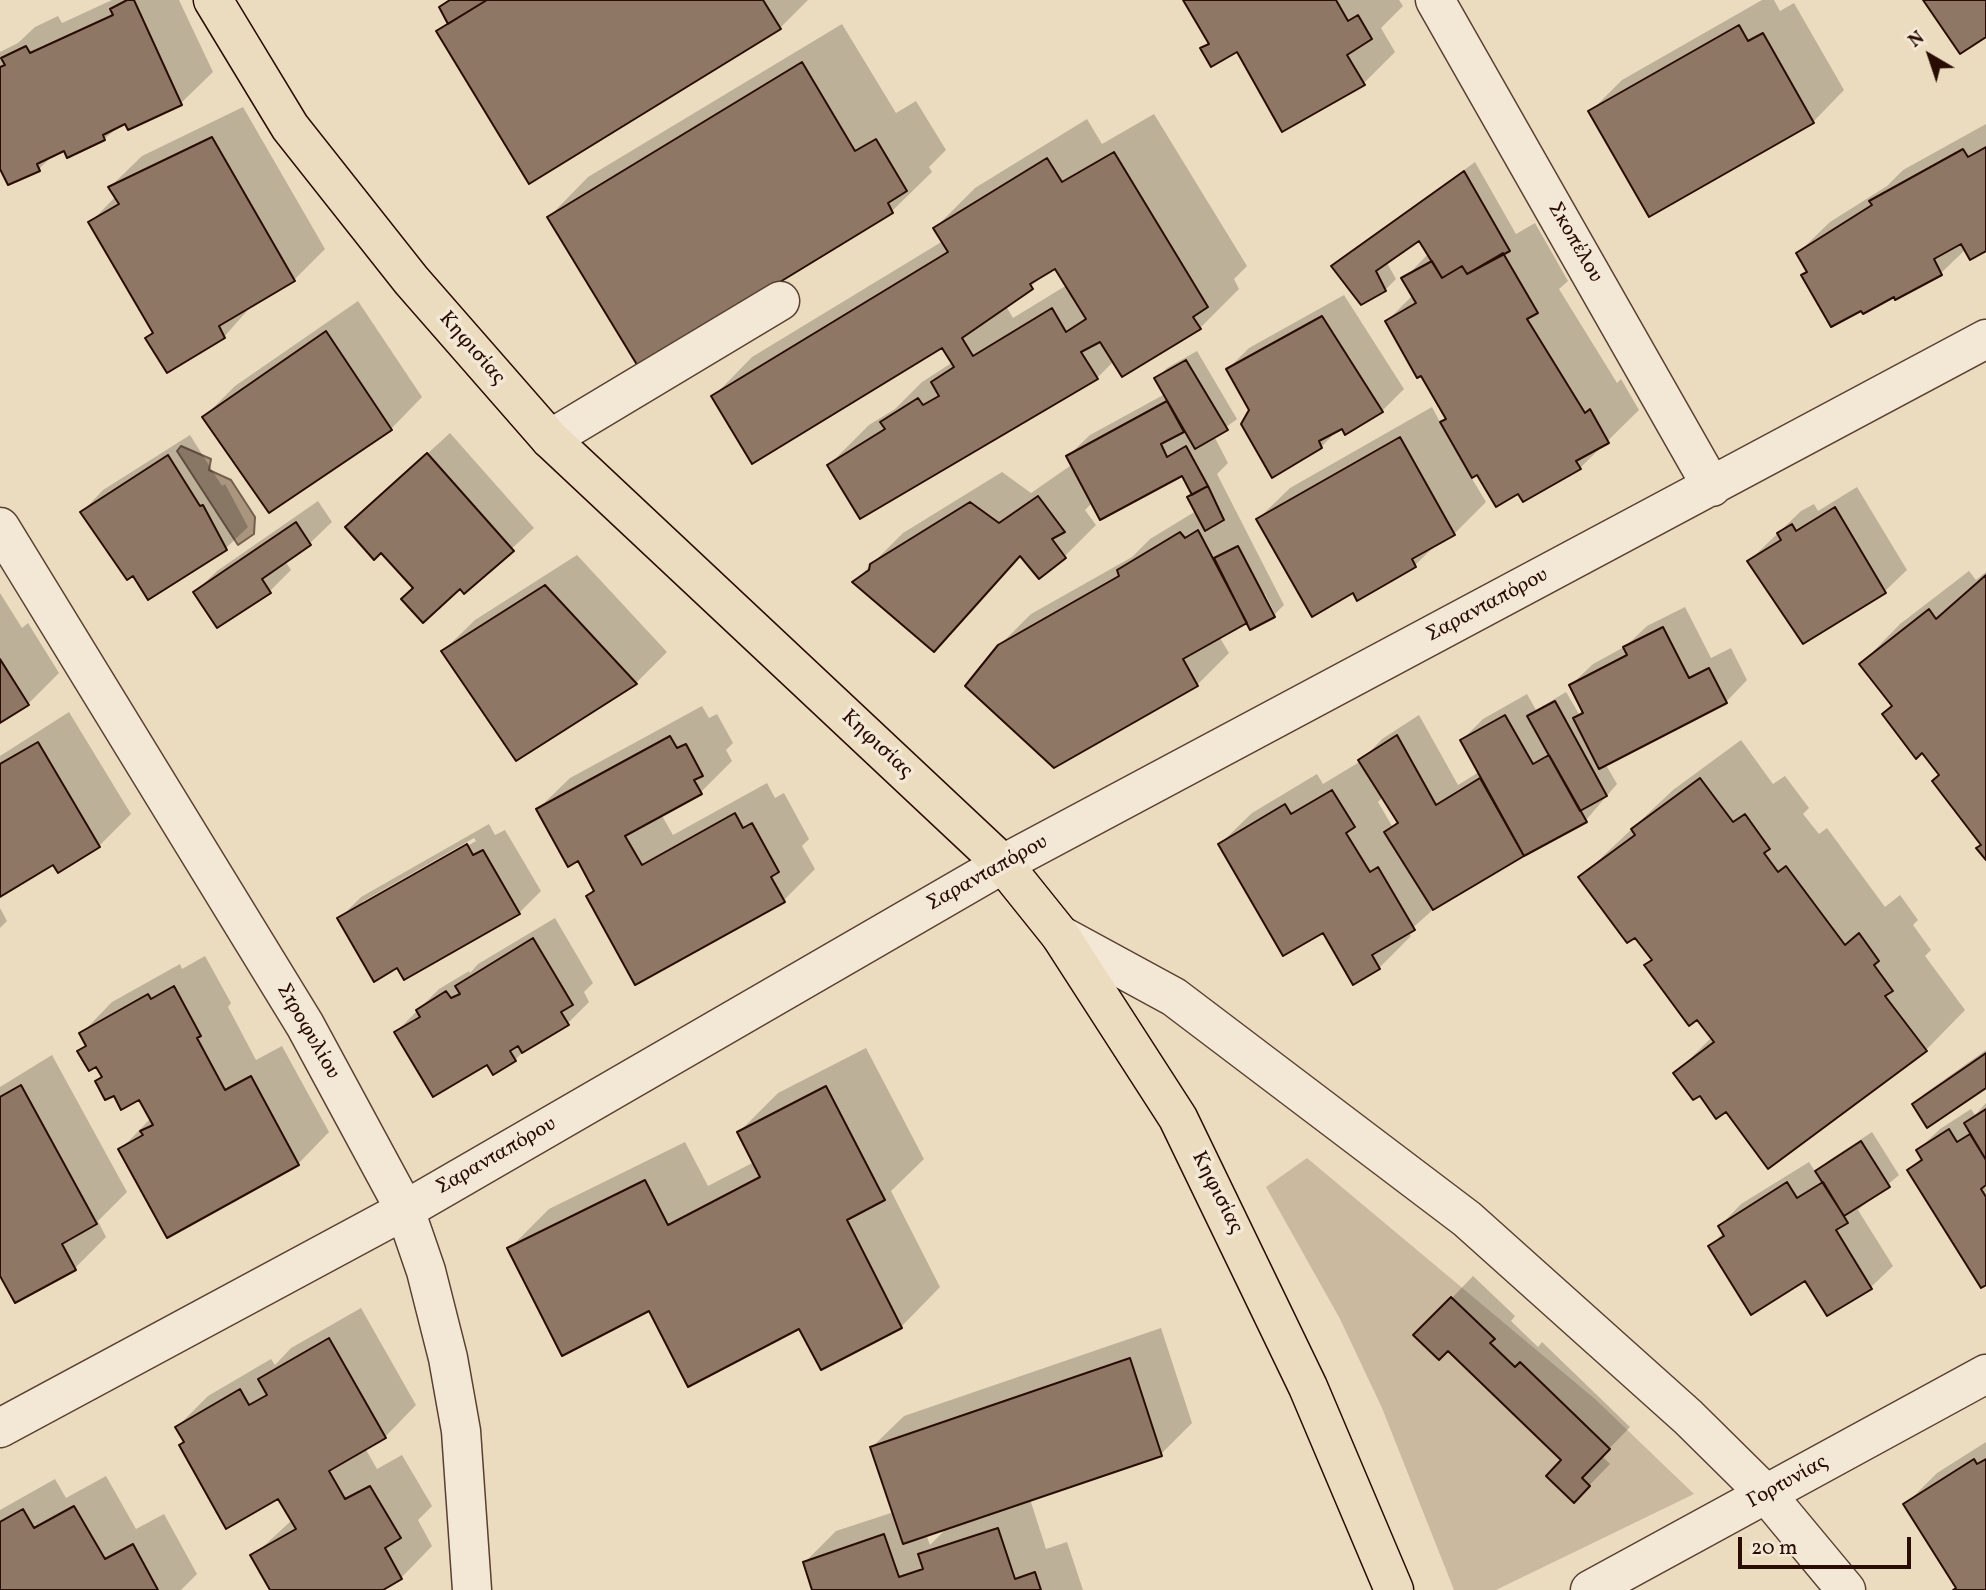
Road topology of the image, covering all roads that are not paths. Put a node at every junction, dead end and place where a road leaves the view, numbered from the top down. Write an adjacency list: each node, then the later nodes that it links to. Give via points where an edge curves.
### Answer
1 (213, 0): 5 (main road, Κηφισίας, via 290,127 411,281)
2 (1435, 0): 6 (street, Σκοπέλου)
3 (779, 301): 5 (street)
4 (1986, 339): 6 (street, Σαρανταπόρου)
5 (550, 439): 8 (main road, Κηφισίας)
6 (1712, 487): 8 (street, Σαρανταπόρου)
7 (0, 527): 10 (street, Στροφυλίου, via 304,1025)
8 (1003, 864): 9 (main road, Κηφισίας); 10 (street, Σαρανταπόρου)
9 (1060, 935): 13 (street, via 1174,997 1467,1219); 15 (main road, Κηφισίας, via 1178,1118 1308,1387)
10 (405, 1210): 12 (street, Σαρανταπόρου); 14 (street, Στροφυλίου, via 426,1271 461,1431)
11 (1986, 1374): 13 (street, Γορτυνίας)
12 (0, 1428)
13 (1767, 1494): 16 (street, Γορτυνίας); 17 (street)
14 (472, 1590)
15 (1394, 1590)
16 (1590, 1590)
17 (1846, 1590)

